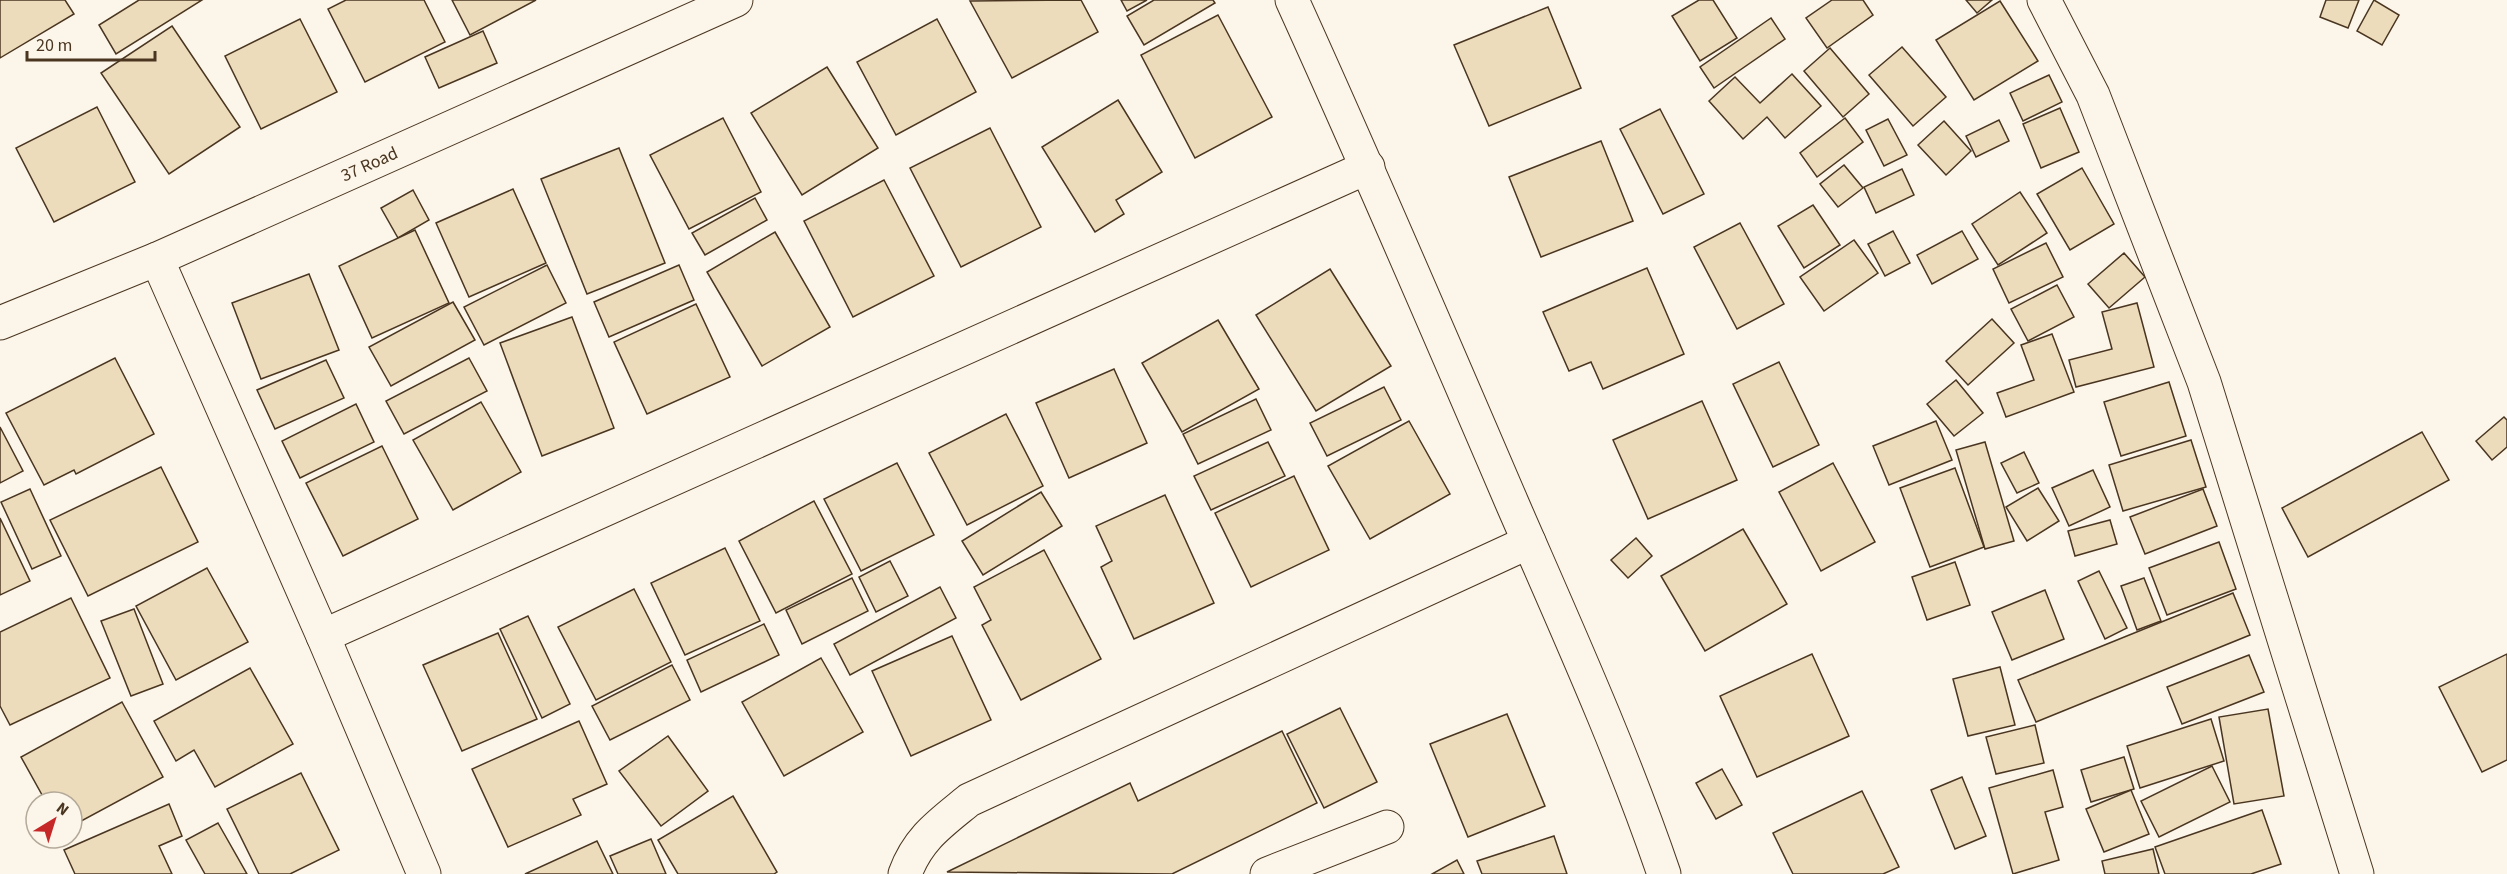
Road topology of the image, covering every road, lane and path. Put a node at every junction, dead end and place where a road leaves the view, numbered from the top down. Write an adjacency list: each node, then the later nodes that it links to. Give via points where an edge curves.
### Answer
1 (736, 0): 5 (street, 37 Road)
2 (1292, 0): 4 (street)
3 (2044, 0): 14 (street, via 2093,95 2204,382)
4 (1368, 167): 7 (street); 8 (street)
5 (156, 259): 6 (street, 37 Road); 8 (street)
6 (0, 323)
7 (1529, 542): 11 (street, via 969,800 936,827 913,853); 13 (street, via 1641,807)
8 (322, 636): 10 (street)
9 (1387, 826): 12 (street)
10 (424, 874)
11 (905, 874)
12 (1267, 874)
13 (1664, 874)
14 (2357, 874)

